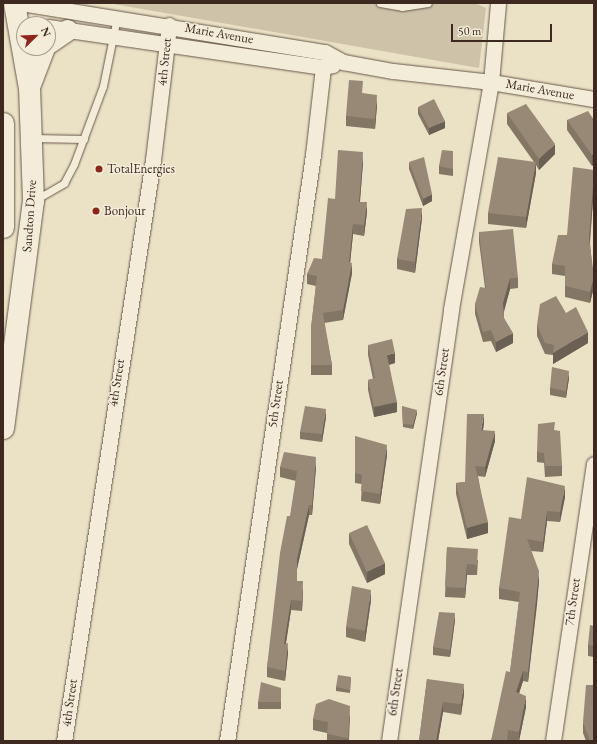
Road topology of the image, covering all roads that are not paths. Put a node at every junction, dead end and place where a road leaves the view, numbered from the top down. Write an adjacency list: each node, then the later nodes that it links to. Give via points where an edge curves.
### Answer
1 (14, 3): 7 (main road, Sandton Drive)
2 (21, 3): 6 (street, Marie Avenue)
3 (380, 3): 4 (lane, via 402,7)
4 (428, 3)
5 (496, 3): 15 (street, 6th Street)
6 (117, 17): 8 (street, Marie Avenue); 10 (lane)
7 (15, 23): 16 (main road, Sandton Drive)
8 (169, 25): 11 (street, 4th Street); 13 (street, Marie Avenue, via 325,52)
9 (58, 29): 10 (street, Marie Avenue)
10 (114, 36): 11 (street, Marie Avenue); 20 (lane, via 103,86)
11 (167, 43): 14 (street, Marie Avenue); 25 (street, 4th Street, via 153,160)
12 (41, 56): 16 (main road)
13 (344, 62): 14 (street, Marie Avenue); 15 (street, Marie Avenue)
14 (323, 67): 26 (street, 5th Street, via 312,163)
15 (491, 82): 17 (street, Marie Avenue); 27 (street, 6th Street, via 450,316)
16 (29, 88): 19 (main road, Sandton Drive)
17 (594, 99)
18 (3, 123): 22 (main road, Sandton Drive)
19 (32, 138): 20 (lane); 21 (main road, Sandton Drive)
20 (84, 139): 21 (lane, via 64,183)
21 (33, 202): 23 (main road, Sandton Drive)
22 (3, 227)
23 (3, 428)
24 (594, 464): 28 (street, 7th Street)
25 (64, 741)
26 (226, 741)
27 (389, 741)
28 (553, 741)

